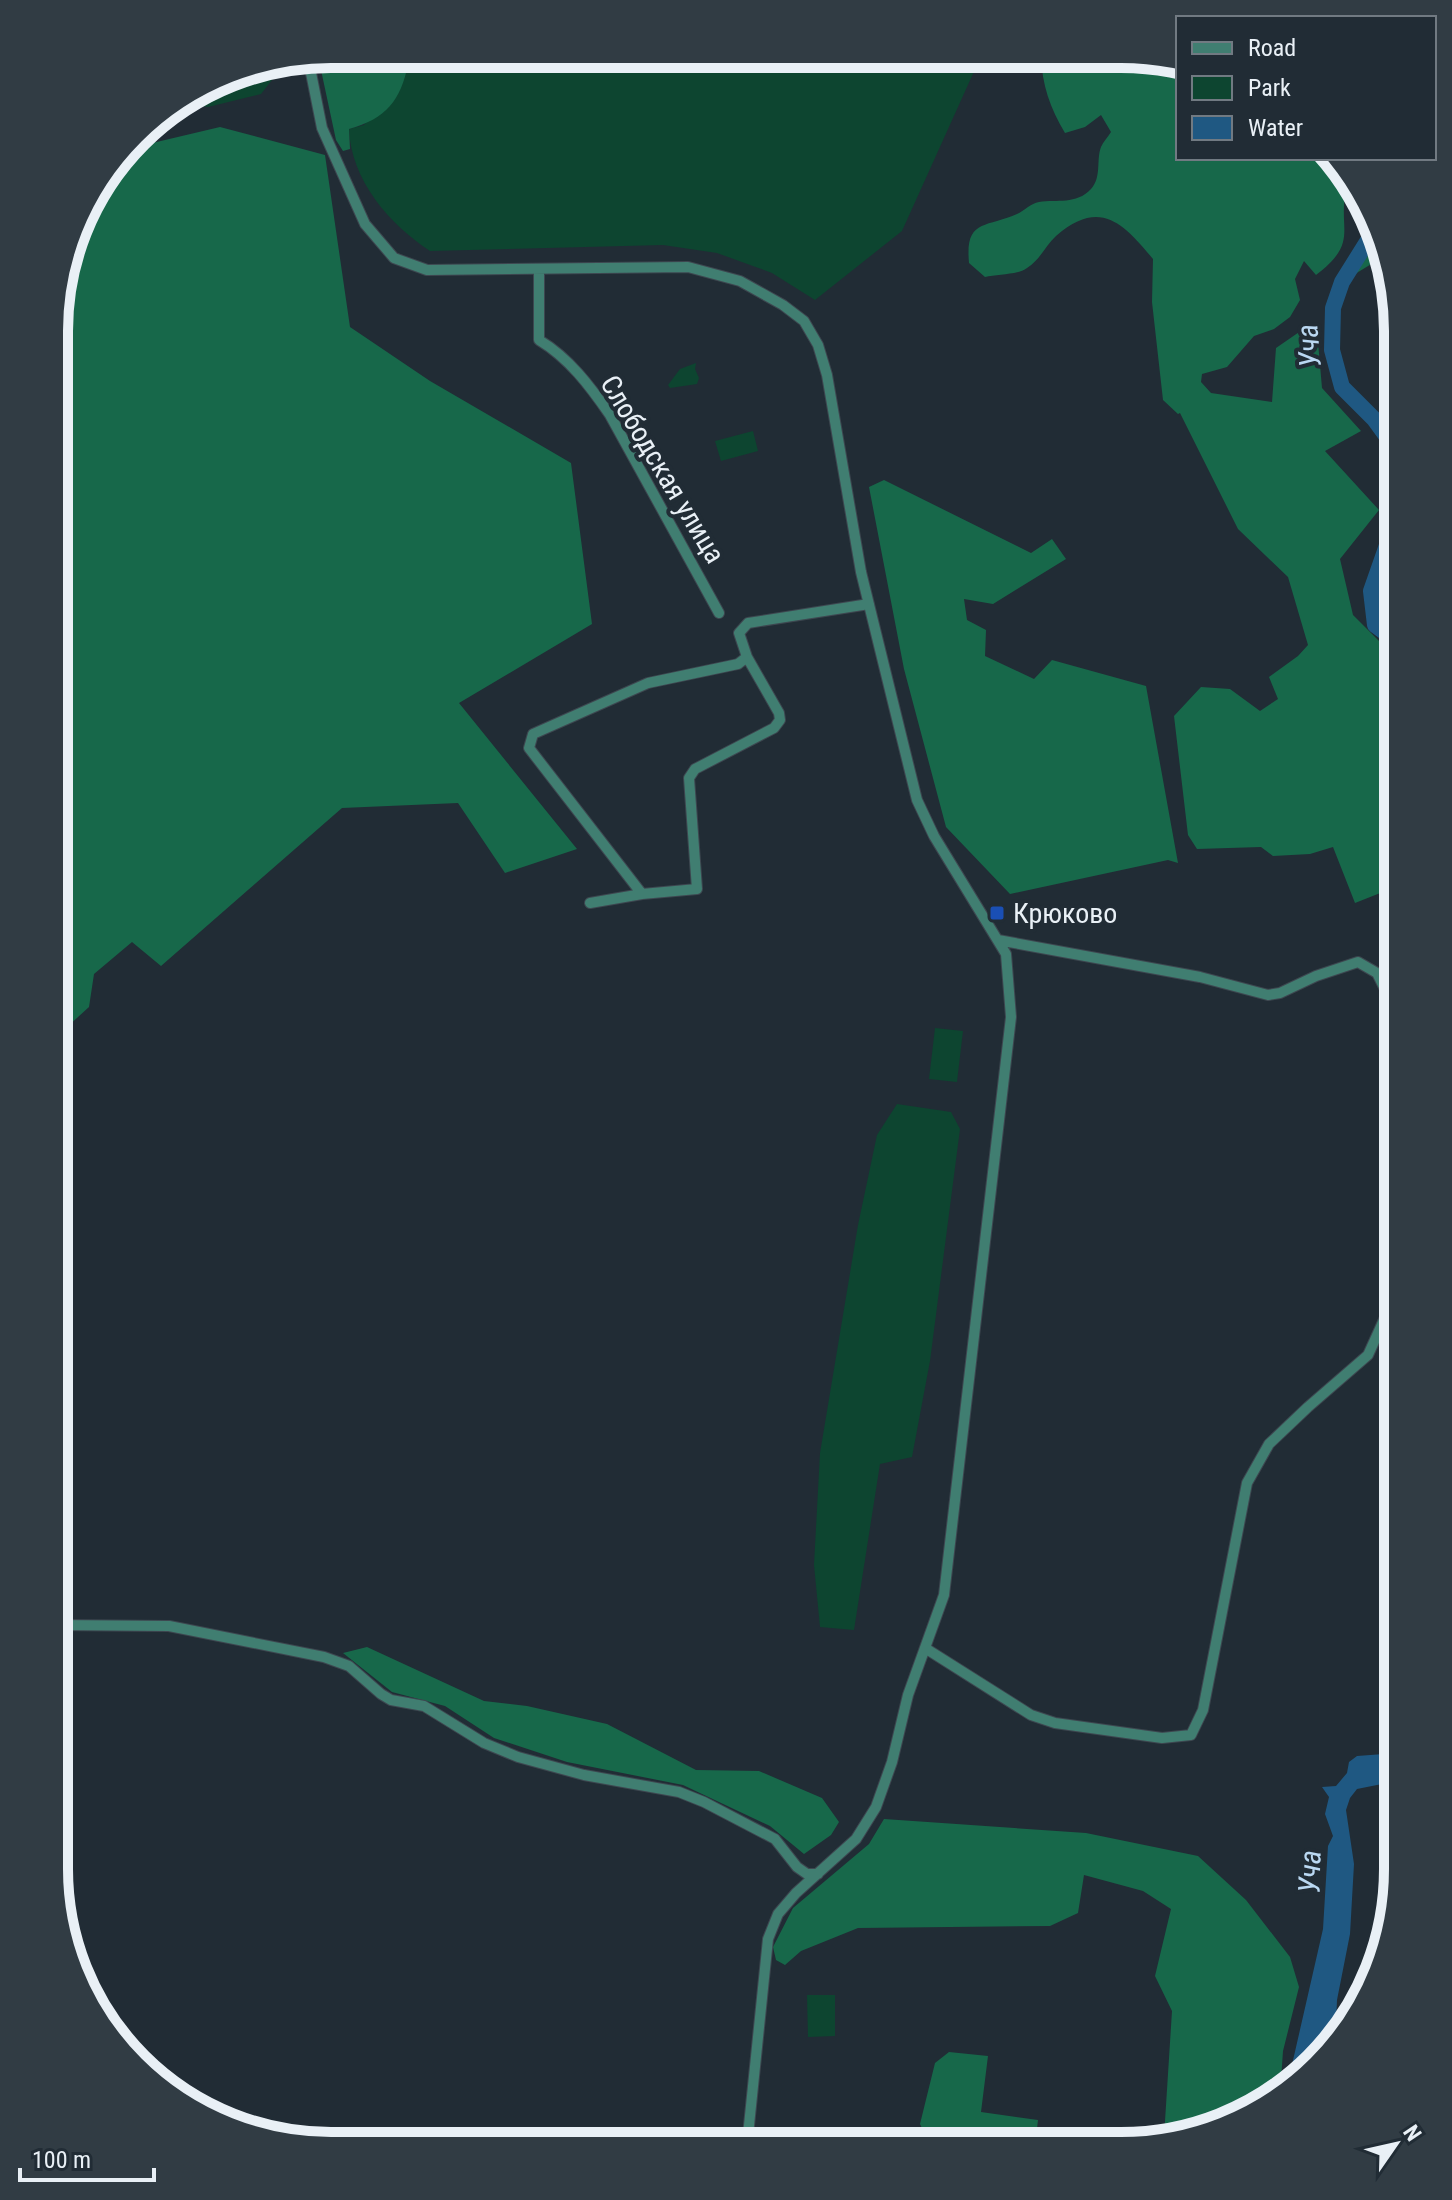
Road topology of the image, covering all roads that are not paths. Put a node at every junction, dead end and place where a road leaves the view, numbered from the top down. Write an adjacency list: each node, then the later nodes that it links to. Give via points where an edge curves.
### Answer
1 (310, 69): 2 (street, via 322,128 365,224 394,258 427,270)
2 (539, 269): 3 (street, via 688,267 740,281 804,321 827,375); 4 (street, Слободская улица, via 539,340 590,385 610,415)
3 (869, 604): 5 (street, via 748,623 739,633); 8 (street, via 917,800)
4 (719, 613)
5 (747, 657): 6 (street, via 780,720 695,769 689,778 697,889); 6 (street, via 738,664 648,683 533,734 529,748)
6 (642, 894): 7 (street)
7 (590, 903)
8 (998, 940): 9 (street, via 1200,977 1268,995 1358,962 1377,973); 12 (street, via 1006,954 1011,1017 944,1595)
9 (1384, 986)
10 (1383, 1321): 12 (street, via 1368,1355 1269,1444 1247,1483 1203,1710 1191,1735 1162,1738 1055,1723 1031,1715)
11 (68, 1625): 13 (street, via 169,1626 324,1657 349,1666 391,1700 424,1706 518,1757 704,1802 775,1839 797,1867)
12 (925, 1648): 13 (street, via 876,1807 856,1839)
13 (818, 1874): 14 (street, via 778,1914 768,1939)
14 (748, 2132)

